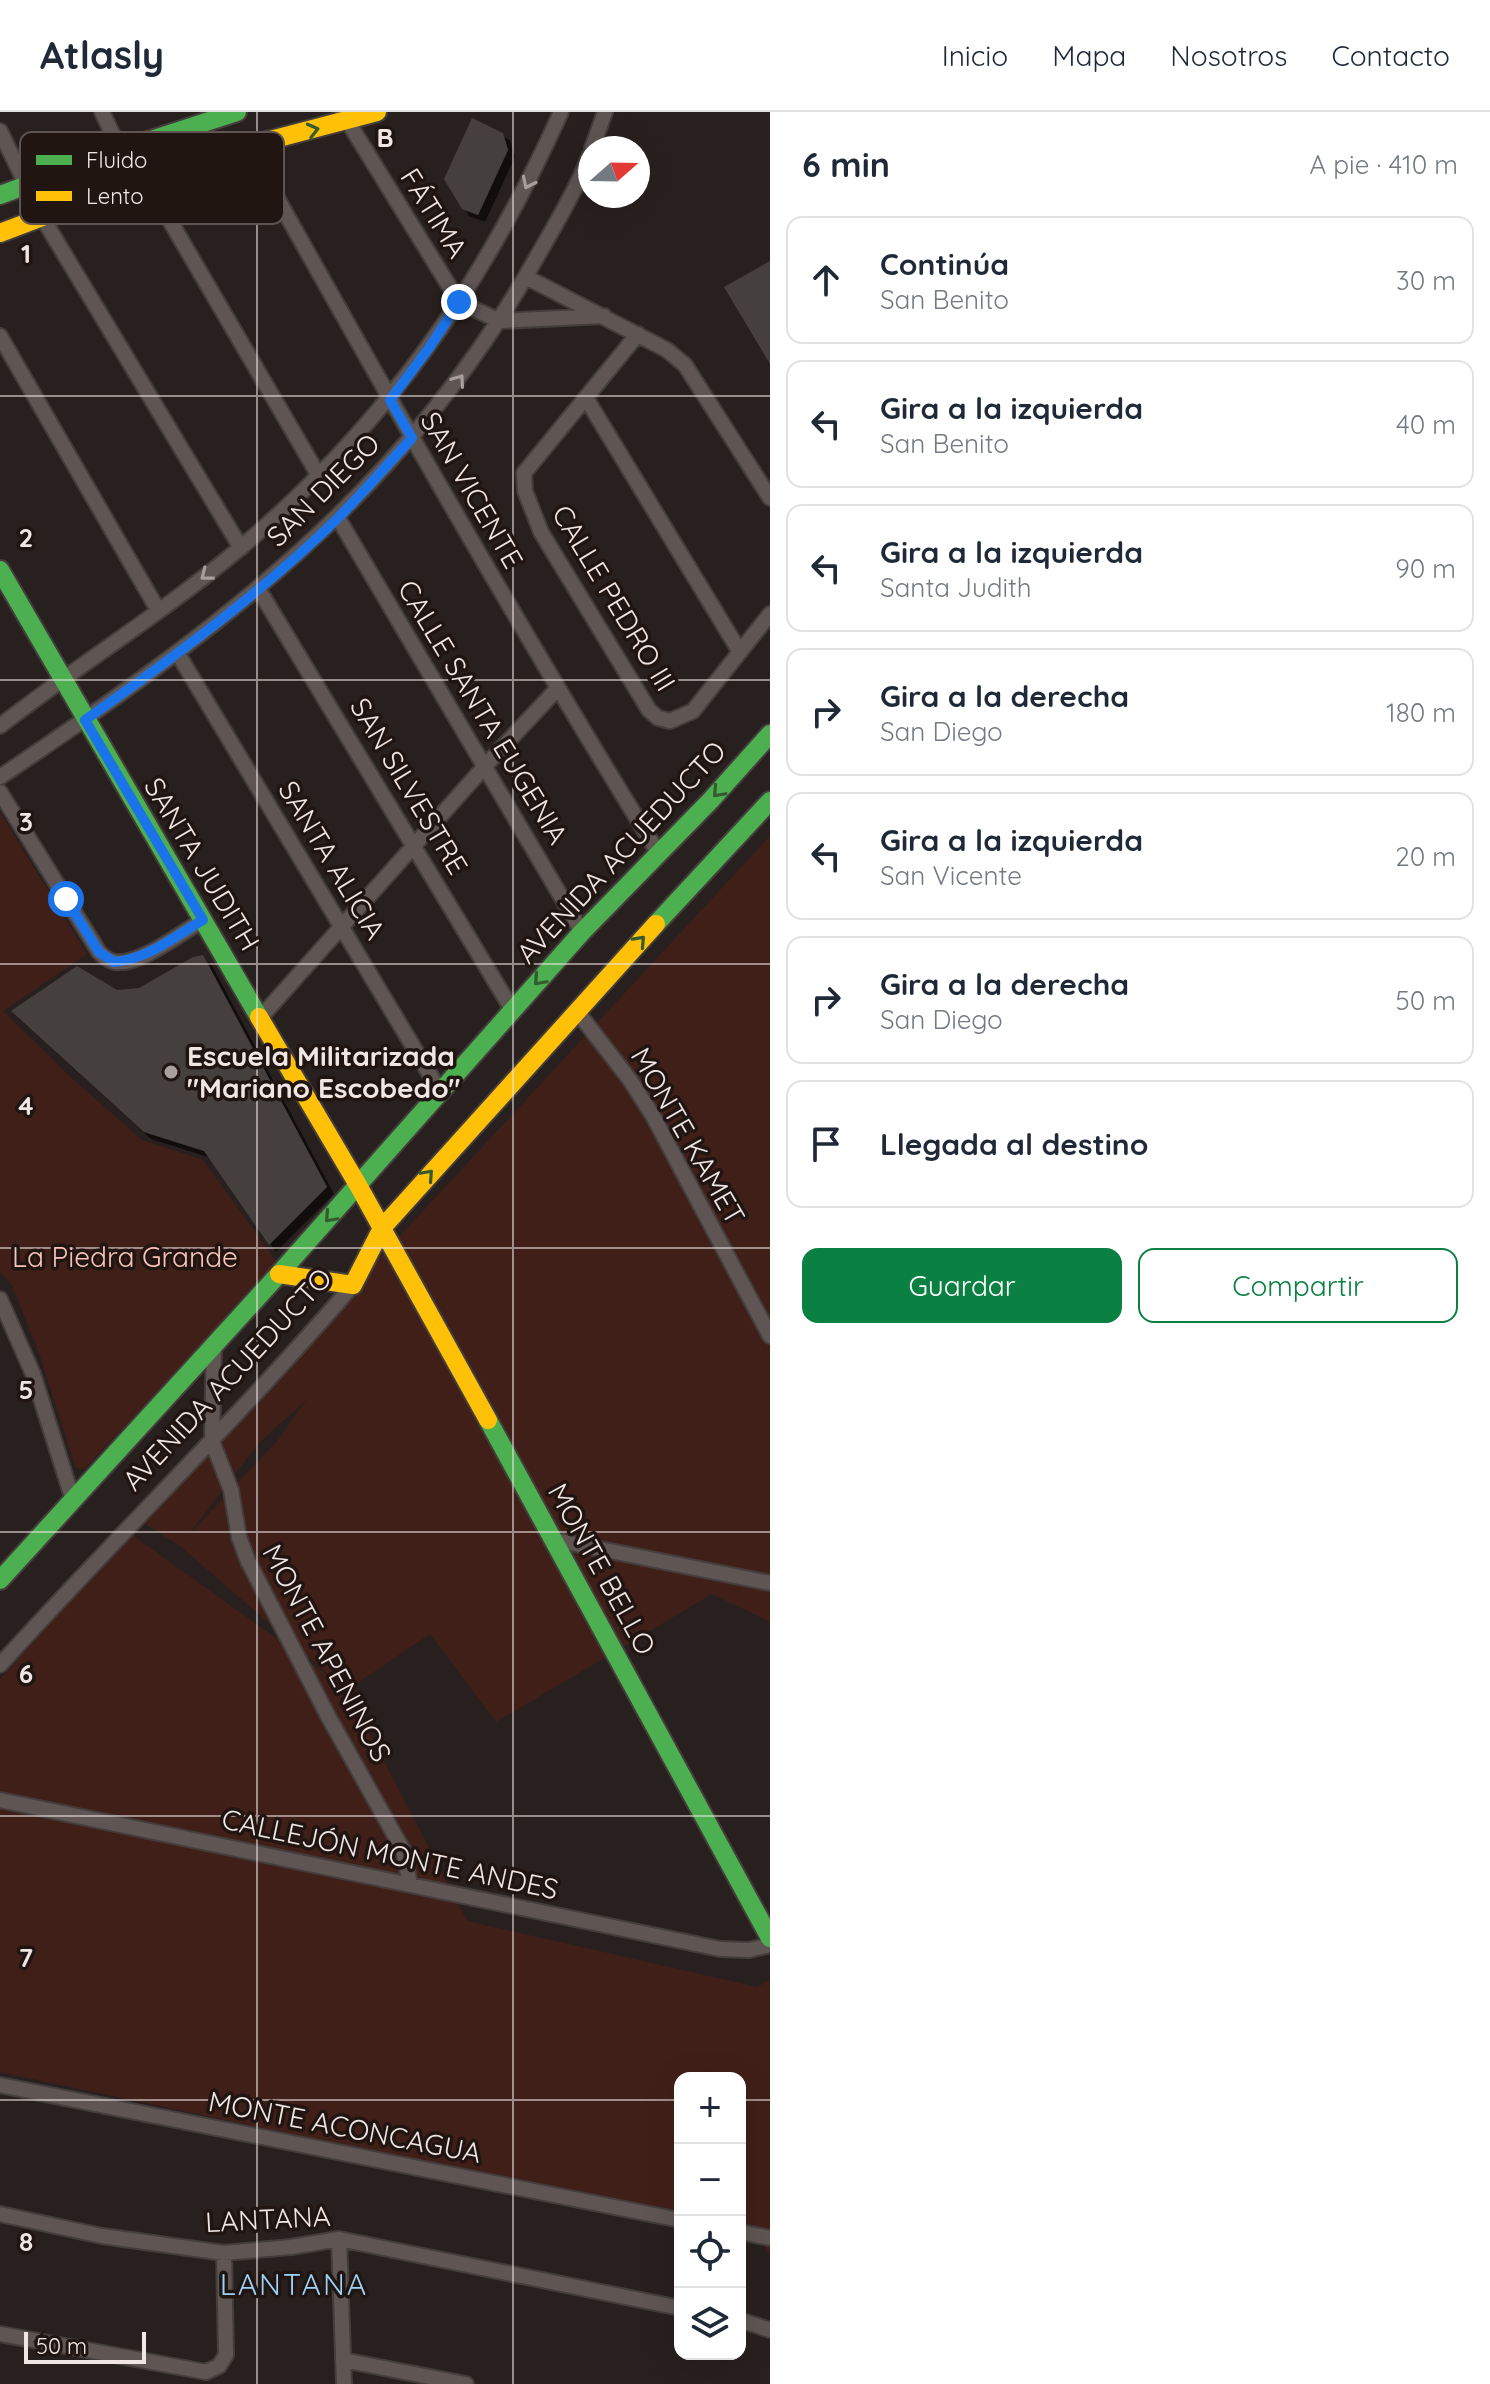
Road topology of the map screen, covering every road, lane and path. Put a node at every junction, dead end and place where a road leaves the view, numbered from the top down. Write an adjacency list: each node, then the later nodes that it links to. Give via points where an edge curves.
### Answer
1 (102, 112): 8 (street)
2 (377, 112): 6 (street)
3 (561, 112): 22 (street, SAN DIEGO, one-way to 22, via 509,222)
4 (605, 112): 11 (street)
5 (224, 114): 9 (street)
6 (344, 117): 10 (street, one-way to 6); 22 (street, FÁTIMA)
7 (0, 131): 12 (street)
8 (111, 132)
9 (172, 132)
10 (284, 135)
11 (596, 136)
12 (20, 173)
13 (578, 181): 21 (street, SAN DIEGO)
14 (20, 187): 15 (street)
15 (0, 195)
16 (284, 210): 28 (street, SAN VICENTE)
17 (24, 224): 20 (street)
18 (46, 224): 33 (street)
19 (172, 224): 30 (street)
20 (0, 233)
21 (526, 277): 23 (street); 24 (street, SAN DIEGO)
22 (459, 302): 24 (street, FÁTIMA); 28 (street, SAN DIEGO)
23 (604, 316): 24 (street); 25 (street)
24 (500, 321): 29 (street, SAN DIEGO, one-way to 24)
25 (638, 334): 27 (street); 31 (street, via 685,365)
26 (0, 336): 36 (street)
27 (586, 398): 38 (street); 38 (street, CALLE PEDRO III, via 524,473 525,491 541,532 658,718 670,721 693,711)
28 (390, 400): 29 (street, SAN VICENTE); 30 (street, SAN DIEGO)
29 (412, 438): 32 (street, SAN DIEGO); 41 (street, SAN VICENTE)
30 (319, 476): 33 (street, SAN DIEGO)
31 (770, 498)
32 (338, 518): 35 (street, SAN DIEGO); 45 (street, CALLE SANTA EUGENIA)
33 (241, 548): 36 (street, SAN DIEGO, one-way to 36)
34 (0, 570): 40 (street, SANTA JUDITH)
35 (259, 590): 39 (street, SAN DIEGO); 49 (street, SAN SILVESTRE)
36 (158, 610): 40 (street, SAN DIEGO)
37 (770, 614): 38 (street)
38 (740, 652)
39 (178, 654): 42 (street, SAN DIEGO); 52 (street, SANTA ALICIA)
40 (62, 678): 42 (street, SANTA JUDITH); 43 (street, SAN DIEGO)
41 (557, 689): 45 (street); 50 (street, SAN VICENTE)
42 (85, 720): 46 (street, SAN DIEGO); 51 (street, SANTA JUDITH)
43 (0, 726)
44 (770, 734): 50 (street, AVENIDA ACUEDUCTO, one-way to 50)
45 (485, 766): 49 (street); 53 (street, CALLE SANTA EUGENIA)
46 (0, 777)
47 (0, 792): 51 (street, via 106,958 129,961)
48 (770, 801): 54 (street, AVENIDA ACUEDUCTO, one-way to 48)
49 (415, 844): 52 (street); 55 (street, SAN SILVESTRE)
50 (659, 854): 53 (street, AVENIDA ACUEDUCTO)
51 (203, 920): 56 (street, SANTA JUDITH)
52 (342, 927): 56 (street); 57 (street, SANTA ALICIA)
53 (582, 932): 55 (street, AVENIDA ACUEDUCTO, one-way to 55)
54 (576, 1010): 59 (street, AVENIDA ACUEDUCTO, one-way to 54); 63 (street, MONTE KAMET, via 653,1116)
55 (513, 1011): 57 (street, AVENIDA ACUEDUCTO)
56 (260, 1018): 58 (street, SANTA JUDITH)
57 (441, 1093): 58 (street, AVENIDA ACUEDUCTO)
58 (358, 1185): 59 (street, MONTE BELLO); 60 (street, AVENIDA ACUEDUCTO, one-way to 60)
59 (382, 1228): 61 (street, AVENIDA ACUEDUCTO); 67 (street, MONTE BELLO)
60 (279, 1274): 61 (street); 64 (street, AVENIDA ACUEDUCTO)
61 (353, 1285): 65 (street, AVENIDA ACUEDUCTO)
62 (0, 1299): 66 (street, via 33,1374)
63 (770, 1336)
64 (214, 1344): 65 (street); 66 (street, AVENIDA ACUEDUCTO)
65 (212, 1441): 70 (street, AVENIDA ACUEDUCTO); 72 (street, MONTE APENINOS, via 231,1490 248,1561 403,1850)
66 (73, 1500): 68 (street, AVENIDA ACUEDUCTO)
67 (555, 1540): 69 (street); 73 (street, MONTE BELLO)
68 (0, 1580)
69 (770, 1583)
70 (0, 1665)
71 (0, 1800): 72 (street, CALLEJÓN MONTE ANDES)
72 (410, 1884): 74 (street, CALLEJÓN MONTE ANDES, via 720,1949)
73 (770, 1938)
74 (770, 1945)
75 (0, 2085): 77 (street, MONTE ACONCAGUA)
76 (0, 2214): 81 (street, LANTANA, via 102,2236)
77 (674, 2219)
78 (746, 2233): 79 (street)
79 (770, 2238)
80 (339, 2239): 81 (street, LANTANA); 82 (street, LANTANA); 86 (street)
81 (224, 2253): 85 (street, via 226,2355 206,2372)
82 (674, 2307)
83 (746, 2322): 84 (street)
84 (770, 2330)
85 (0, 2334)
86 (343, 2360): 87 (street); 88 (street)
87 (344, 2384)
88 (466, 2384)

